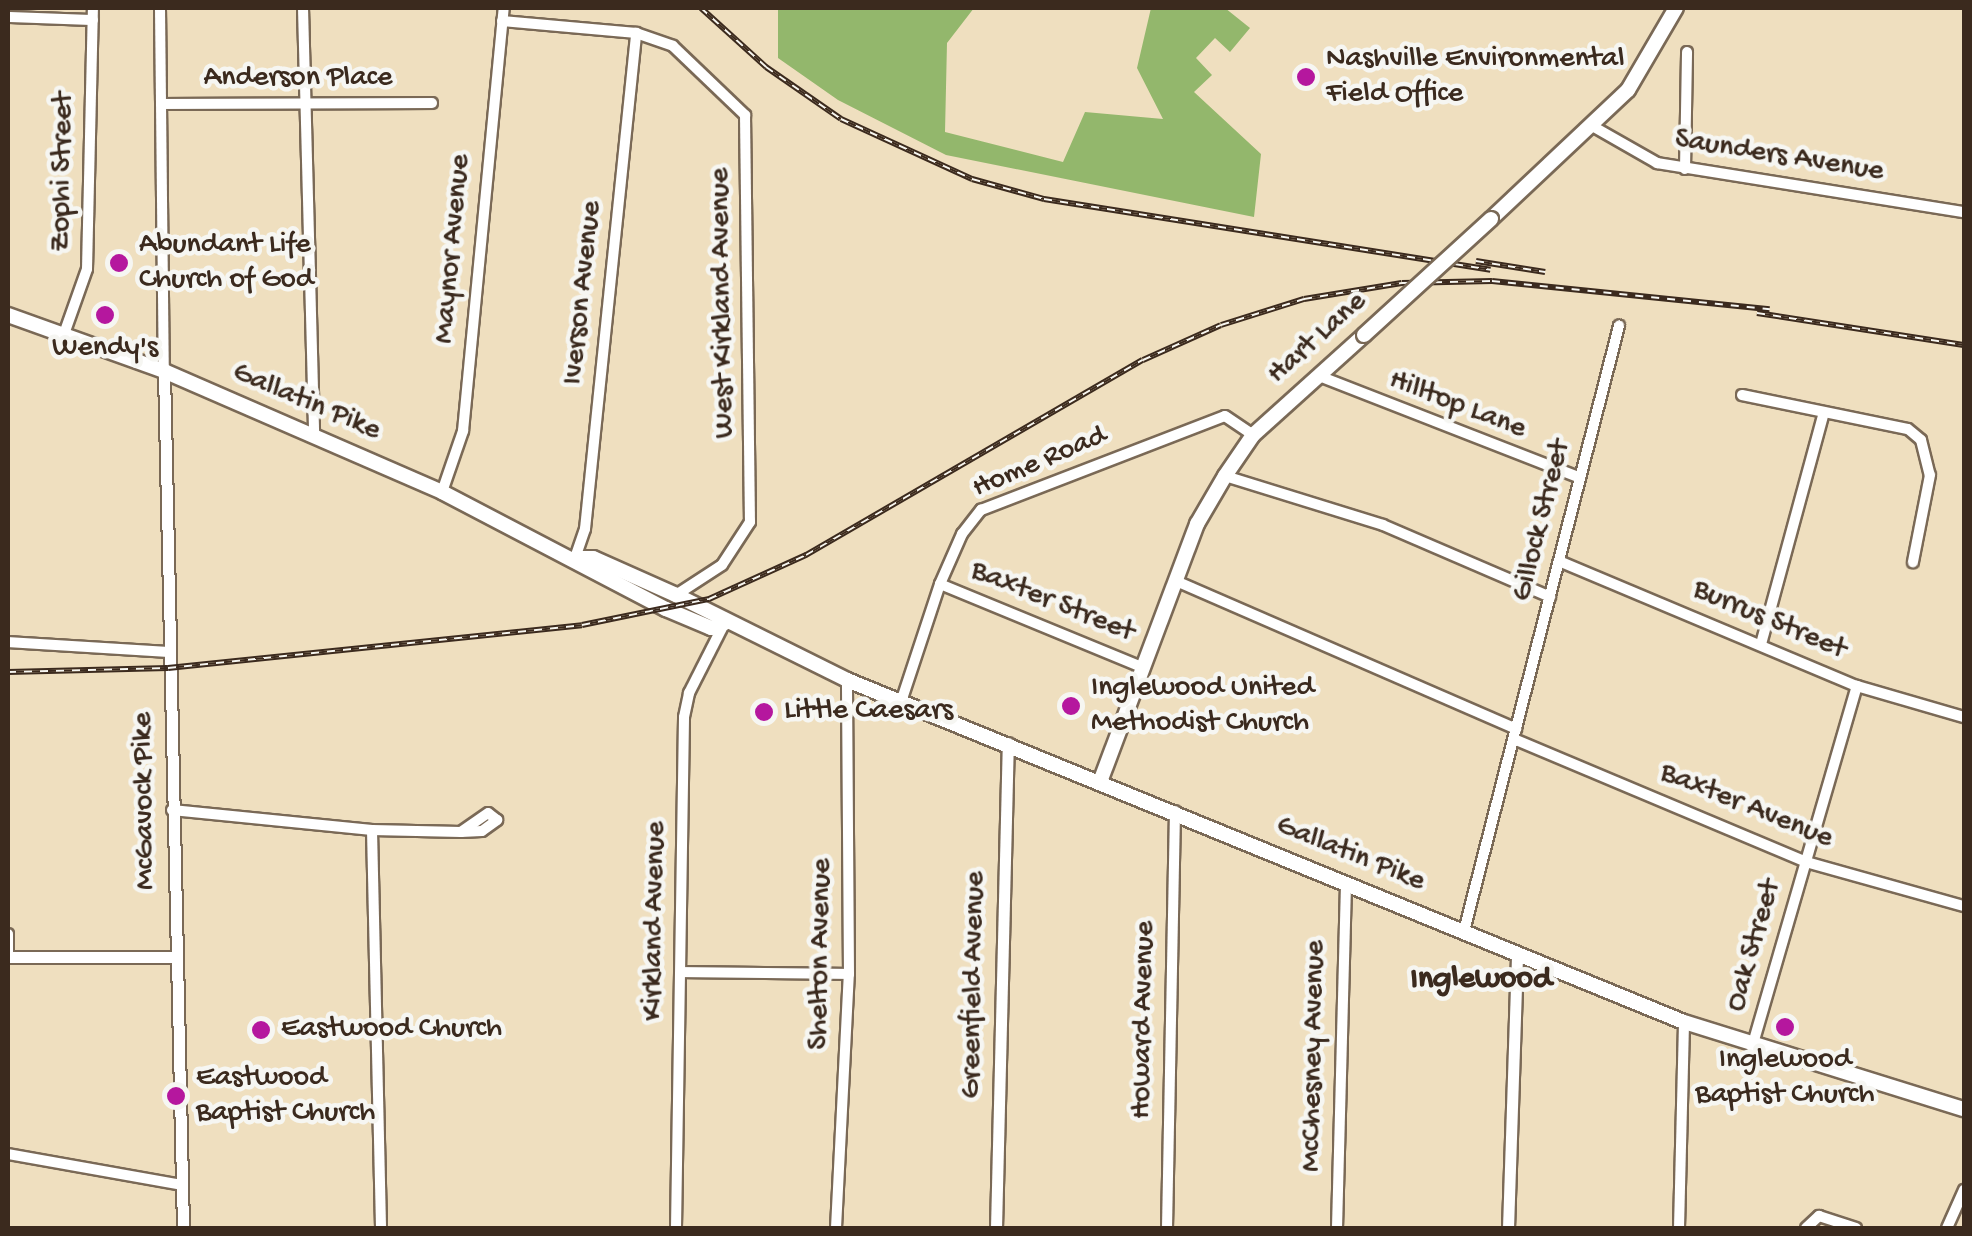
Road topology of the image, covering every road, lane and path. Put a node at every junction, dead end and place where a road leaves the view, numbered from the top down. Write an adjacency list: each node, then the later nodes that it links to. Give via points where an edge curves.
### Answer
1 (160, 8): 10 (street)
2 (303, 8): 12 (street)
3 (504, 8): 7 (street, Maynor Avenue)
4 (1676, 8): 13 (main road, Hart Lane, via 1652,58)
5 (93, 14): 6 (street); 18 (street, Zophi Street, via 87,268)
6 (8, 17)
7 (502, 21): 8 (street); 27 (street, Maynor Avenue, via 463,432)
8 (636, 32): 28 (street, Iverson Avenue, via 585,529); 33 (street, West Kirkland Avenue, via 673,46 736,102 748,132 750,522 722,565)
9 (1687, 52): 14 (street)
10 (163, 104): 12 (street, Anderson Place); 19 (street)
11 (432, 104): 12 (street, Anderson Place)
12 (304, 106): 24 (street)
13 (1594, 128): 14 (street, Saunders Avenue, via 1657,163); 20 (main road, Hart Lane, bridge)
14 (1685, 169): 15 (street, Saunders Avenue)
15 (1964, 212)
16 (8, 314): 18 (main road, Gallatin Pike)
17 (1619, 326): 26 (street, Gillock Street)
18 (64, 334): 19 (main road, Gallatin Pike)
19 (164, 372): 24 (main road, Gallatin Pike); 38 (street, McGavock Pike)
20 (1319, 376): 23 (main road, Hart Lane); 26 (street, Hilltop Lane)
21 (1742, 395): 22 (street)
22 (1824, 412): 30 (street, via 1908,429 1921,440 1930,475); 37 (street)
23 (1253, 435): 25 (main road, Hart Lane); 32 (street, Home Road, via 1226,416 1004,499 969,521)
24 (314, 437): 27 (main road, Gallatin Pike)
25 (1225, 476): 31 (main road, Hart Lane); 34 (street, via 1382,525)
26 (1580, 478): 29 (street, Gillock Street)
27 (442, 492): 28 (main road, Gallatin Pike)
28 (576, 558): 33 (main road, Gallatin Pike, via 592,558); 35 (main road, Gallatin Pike, via 590,572 666,609 711,628)
29 (1558, 561): 34 (street, Gillock Street); 37 (street, Burrus Street)
30 (1913, 562)
31 (1176, 582): 39 (main road, Hart Lane); 44 (street, Baxter Avenue)
32 (940, 584): 39 (street, Baxter Street); 42 (street, Home Road)
33 (676, 594): 35 (main road, Gallatin Pike)
34 (1550, 597): 44 (street, Gillock Street)
35 (725, 623): 40 (main road, Gallatin Pike); 59 (street, Kirkland Avenue, via 684,716)
36 (8, 642): 38 (street)
37 (1761, 644): 41 (street, Burrus Street)
38 (168, 652): 47 (street, McGavock Pike)
39 (1144, 668): 46 (main road, Hart Lane)
40 (847, 680): 42 (main road, Gallatin Pike); 60 (street, Shelton Avenue)
41 (1857, 686): 43 (street, Burrus Street); 51 (street, Oak Street)
42 (901, 702): 45 (main road, Gallatin Pike)
43 (1964, 717)
44 (1515, 734): 51 (street, Baxter Avenue); 54 (street, Gillock Street)
45 (1008, 743): 46 (main road, Gallatin Pike); 71 (street, Greenfield Avenue)
46 (1100, 782): 48 (main road, Gallatin Pike)
47 (172, 810): 49 (street); 58 (street, McGavock Pike)
48 (1174, 811): 52 (main road, Gallatin Pike); 72 (street, Howard Avenue)
49 (372, 830): 50 (street); 68 (street)
50 (461, 832)
51 (1806, 862): 53 (street, Baxter Avenue); 62 (street, Oak Street)
52 (1346, 884): 54 (main road, Gallatin Pike); 73 (street, McChesney Avenue)
53 (1964, 906)
54 (1464, 931): 56 (main road, Gallatin Pike)
55 (8, 934): 57 (street)
56 (1517, 953): 61 (main road, Gallatin Pike); 74 (street)
57 (8, 957): 58 (street)
58 (174, 957): 65 (street, McGavock Pike)
59 (680, 972): 60 (street); 69 (street, Kirkland Avenue)
60 (849, 974): 70 (street, Shelton Avenue)
61 (1684, 1022): 62 (main road, Gallatin Pike); 75 (street)
62 (1752, 1046): 63 (main road, Gallatin Pike)
63 (1964, 1109)
64 (8, 1154): 65 (street)
65 (182, 1185): 67 (street, McGavock Pike)
66 (1964, 1190): 78 (street)
67 (183, 1228)
68 (381, 1228)
69 (676, 1228)
70 (836, 1228)
71 (996, 1228)
72 (1167, 1228)
73 (1338, 1228)
74 (1508, 1228)
75 (1679, 1228)
76 (1806, 1228): 77 (street, via 1819,1216)
77 (1856, 1228)
78 (1947, 1228)

